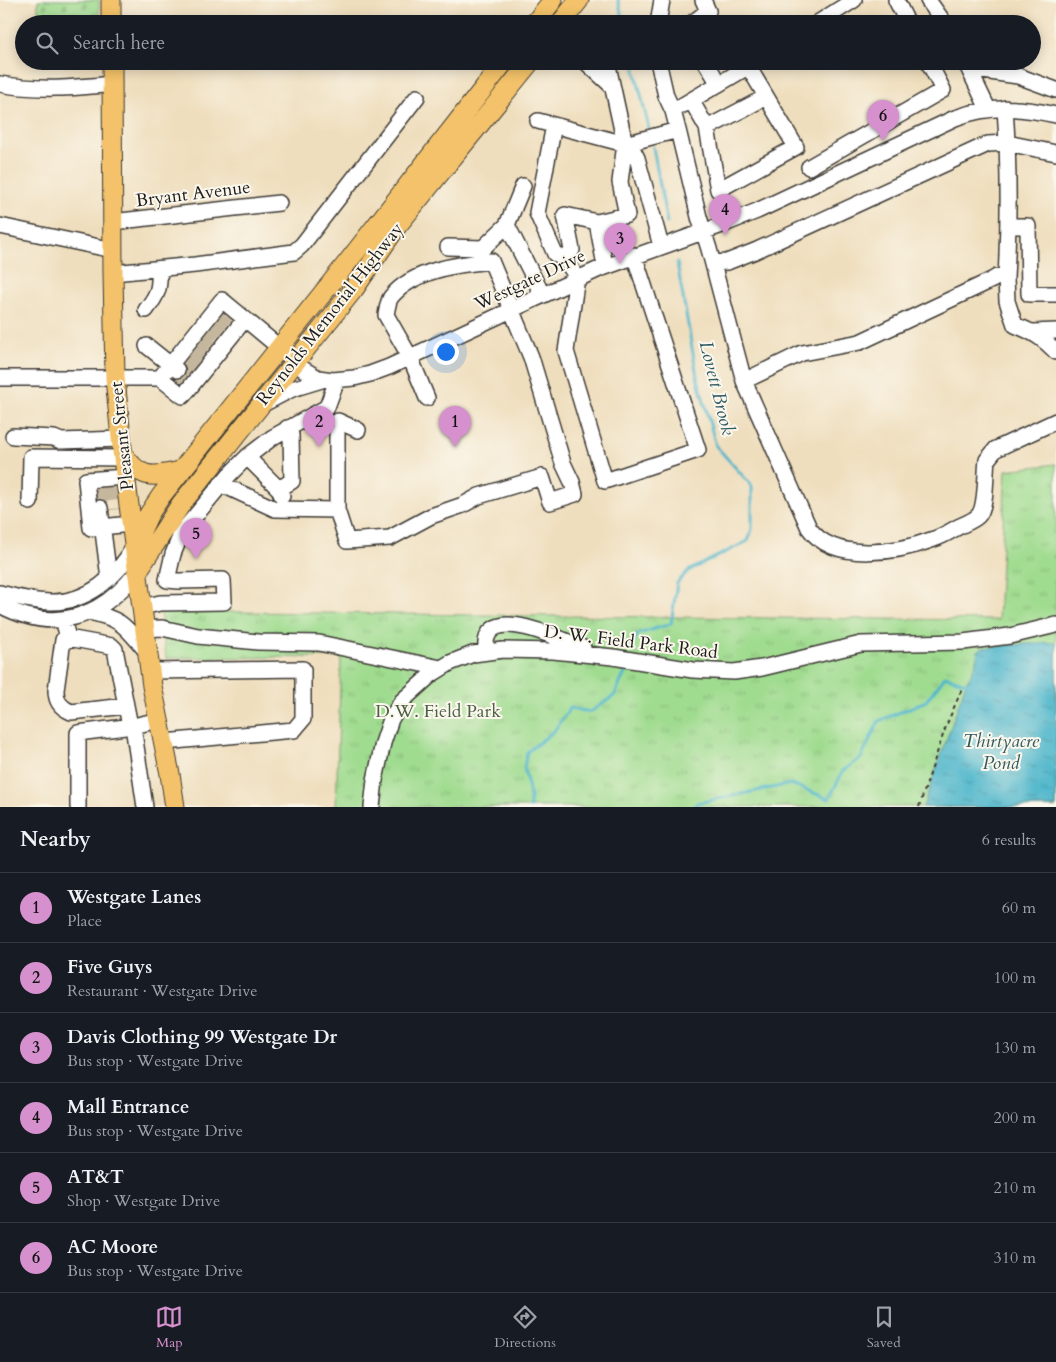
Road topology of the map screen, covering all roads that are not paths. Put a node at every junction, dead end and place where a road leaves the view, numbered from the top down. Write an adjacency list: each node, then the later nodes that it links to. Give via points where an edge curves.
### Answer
1 (111, 0): 9 (main road)
2 (579, 0): 11 (main road)
3 (662, 0): 12 (street)
4 (703, 0): 13 (street, via 708,11)
5 (854, 0): 14 (street)
6 (896, 0): 15 (street)
7 (928, 0): 16 (street)
8 (551, 2): 10 (main road)
9 (111, 15)
10 (541, 15)
11 (567, 15)
12 (660, 15)
13 (703, 15)
14 (830, 15)
15 (904, 15)
16 (939, 15)
17 (112, 70): 30 (main road, Pleasant Street)
18 (498, 70): 79 (main road, Reynolds Memorial Highway)
19 (524, 70): 82 (main road, Reynolds Memorial Highway, via 397,226 366,272)
20 (595, 70): 32 (street)
21 (609, 70): 32 (street)
22 (660, 70): 39 (street)
23 (710, 70): 31 (street)
24 (742, 70): 31 (street)
25 (755, 70): 35 (street)
26 (933, 70): 49 (street, via 944,90)
27 (969, 70): 38 (street)
28 (990, 70): 33 (street)
29 (0, 84): 30 (street, via 52,89)
30 (112, 84): 53 (main road, Pleasant Street)
31 (719, 84): 36 (street)
32 (612, 86): 46 (street)
33 (1056, 90)
34 (417, 97): 66 (street, via 294,252)
35 (766, 97): 43 (street); 47 (street)
36 (691, 100): 39 (street); 43 (street)
37 (1005, 108): 38 (street, Westgate Drive); 40 (street, Westgate Drive); 45 (street)
38 (988, 109): 50 (street, Westgate Drive, via 955,118)
39 (673, 111): 44 (street)
40 (1056, 115)
41 (538, 121): 42 (street)
42 (554, 125): 46 (street); 63 (street, via 537,213 555,254)
43 (707, 128): 47 (street, via 718,190)
44 (678, 130): 46 (street); 58 (street)
45 (1007, 143): 48 (street); 57 (street); 64 (street, via 988,144 755,251 727,262)
46 (625, 144): 54 (street, via 620,182 627,215); 59 (street, via 637,158)
47 (796, 147): 49 (street)
48 (1056, 153)
49 (809, 167): 50 (street)
50 (818, 182): 58 (street, Westgate Drive, via 747,215)
51 (523, 186): 55 (street)
52 (279, 203): 53 (street, Bryant Avenue)
53 (112, 222): 61 (main road, Pleasant Street)
54 (597, 222): 63 (street, via 565,215 572,250); 65 (street)
55 (508, 225): 60 (street, via 483,248); 70 (street)
56 (0, 226): 61 (street)
57 (1009, 226): 69 (street); 71 (street, via 1028,226 1029,294)
58 (703, 231): 59 (street, Westgate Drive); 64 (street)
59 (661, 246): 62 (street, Westgate Drive)
60 (448, 247)
61 (112, 250): 67 (main road, Pleasant Street)
62 (634, 255): 65 (street, Westgate Drive); 68 (street, via 698,450 605,481 566,351)
63 (566, 260): 68 (street)
64 (713, 263): 87 (street)
65 (605, 266): 68 (street, Westgate Drive)
66 (159, 269): 67 (street); 73 (street, via 157,296)
67 (113, 273): 84 (main road, Pleasant Street)
68 (576, 278): 70 (street, Westgate Drive)
69 (1006, 278): 76 (street, via 1007,301 1015,325); 87 (street, via 992,280 860,342 802,353)
70 (542, 294): 72 (street, Westgate Drive)
71 (1056, 294)
72 (510, 309): 81 (street, Westgate Drive); 81 (street, via 491,261 464,263 411,280 390,298 386,315); 96 (street, via 531,357)
73 (146, 310)
74 (245, 319): 78 (street); 78 (street, via 222,300); 79 (street)
75 (1056, 331): 76 (street)
76 (1033, 332): 80 (street)
77 (147, 346): 78 (street)
78 (202, 348): 85 (street); 85 (street, via 183,396)
79 (280, 348): 82 (street); 97 (main road, Reynolds Memorial Highway)
80 (1056, 352)
81 (410, 357): 86 (street, Westgate Drive, via 370,374); 88 (street)
82 (295, 361): 86 (street, via 307,372); 89 (main road, Reynolds Memorial Highway)
83 (0, 378): 84 (street)
84 (115, 378): 85 (street); 94 (main road, Pleasant Street)
85 (160, 378)
86 (331, 380): 89 (street, Westgate Drive, via 292,389); 91 (street, via 326,407)
87 (744, 381): 90 (street, via 813,534 830,545 854,551 874,552 915,546 936,539 977,517 982,509 990,455 996,449)
88 (427, 398)
89 (259, 406): 107 (main road, Reynolds Memorial Highway, via 181,504)
90 (1056, 421)
91 (287, 428): 95 (street); 101 (street, via 291,435 292,480)
92 (358, 430): 104 (street, via 337,427)
93 (13, 436): 94 (street, via 54,438)
94 (122, 450): 97 (main road, via 132,467 146,475 162,476); 99 (main road, Pleasant Street); 102 (street, via 31,457)
95 (247, 457): 100 (street); 101 (street)
96 (566, 470): 98 (street); 98 (street, via 575,494 550,502)
97 (180, 471): 106 (main road, Reynolds Memorial Highway, via 154,505)
98 (542, 477): 104 (street, via 479,496 463,506 430,516 390,538 347,541)
99 (107, 481): 105 (main road, Pleasant Street); 105 (street, via 86,480 92,528)
100 (221, 484): 103 (street, via 275,508); 111 (street, via 182,532 167,580 223,580 224,602 160,603)
101 (279, 489): 103 (street)
102 (30, 502)
103 (288, 509): 104 (street)
104 (337, 510)
105 (112, 519): 106 (main road, Pleasant Street); 108 (street)
106 (134, 546): 107 (main road, Pleasant Street); 108 (street)
107 (137, 572): 111 (main road, Pleasant Street); 112 (street, via 118,594)
108 (109, 578): 109 (street, via 87,594 59,602)
109 (0, 593)
110 (0, 605): 113 (street, via 33,618)
111 (142, 607): 115 (main road, Pleasant Street)
112 (88, 612): 113 (street); 117 (street, via 118,621)
113 (63, 619): 116 (street)
114 (1056, 625): 119 (street, D. W. Field Park Road, via 1010,636 963,642 862,644 734,672 693,670)
115 (144, 629): 117 (main road, Pleasant Street); 120 (street, via 162,628 188,635 250,642 319,643)
116 (68, 638): 122 (street, via 115,649); 122 (street, via 63,640 56,690 56,698 63,708 71,712)
117 (147, 652): 121 (main road, Pleasant Street)
118 (486, 652): 119 (street, D. W. Field Park Road, via 543,650); 119 (street, via 485,640 489,631 510,626 538,631); 120 (street, D. W. Field Park Road)
119 (613, 657)
120 (440, 668): 129 (street, D. W. Field Park Road, via 402,701 391,719 375,780)
121 (150, 671): 123 (main road, Pleasant Street); 125 (street, via 302,669 303,719 294,730)
122 (126, 706): 124 (street)
123 (159, 720): 124 (street); 125 (main road, Pleasant Street)
124 (131, 726): 126 (street, via 78,733); 127 (street)
125 (164, 742): 128 (main road, Pleasant Street)
126 (78, 807)
127 (145, 807)
128 (175, 807)
129 (372, 807)

